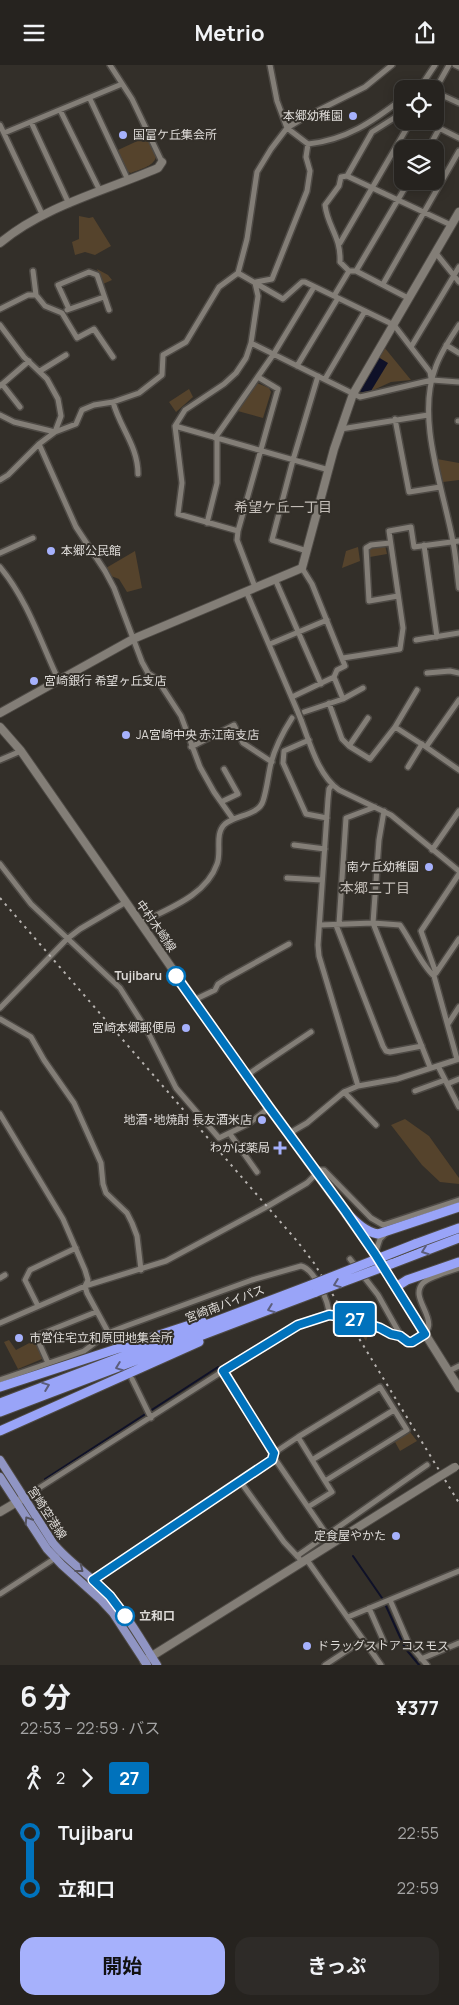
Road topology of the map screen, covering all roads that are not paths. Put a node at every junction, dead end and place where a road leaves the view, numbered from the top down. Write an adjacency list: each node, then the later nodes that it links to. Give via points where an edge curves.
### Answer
1 (110, 65): 10 (street)
2 (270, 65): 19 (street, via 277,101)
3 (392, 65): 19 (street, via 364,87)
4 (435, 65): 8 (street)
5 (449, 65): 9 (street)
6 (455, 65): 7 (street)
7 (459, 67)
8 (425, 80)
9 (441, 80)
10 (122, 84): 12 (street); 26 (street)
11 (444, 96): 13 (street)
12 (90, 99): 15 (street); 28 (street)
13 (459, 103)
14 (394, 105): 24 (street, via 371,122 330,141)
15 (60, 110): 17 (street); 31 (street)
16 (394, 118): 27 (street, via 372,132)
17 (32, 122): 22 (street); 33 (street)
18 (0, 125): 22 (street)
19 (287, 128): 24 (street); 45 (street, via 257,172 247,239)
20 (406, 130): 29 (street)
21 (441, 130): 23 (street)
22 (4, 133): 36 (street)
23 (459, 138)
24 (308, 143): 48 (street, via 306,157 310,171 306,191 272,279)
25 (459, 151): 34 (street)
26 (162, 162): 28 (street, via 158,168)
27 (347, 176): 29 (street); 39 (street, via 341,177 339,186 325,205 326,215)
28 (128, 180): 31 (street)
29 (373, 187): 32 (street); 39 (street)
30 (404, 190): 32 (street)
31 (100, 191): 33 (street)
32 (398, 199): 34 (street); 44 (street)
33 (69, 203): 36 (street)
34 (424, 212): 37 (street); 49 (street)
35 (459, 212): 37 (street)
36 (43, 216): 38 (street)
37 (451, 225): 40 (street)
38 (0, 243)
39 (340, 243): 43 (street, via 340,262)
40 (435, 252): 46 (street); 54 (street)
41 (459, 267): 46 (street)
42 (33, 271): 51 (street)
43 (349, 271): 44 (street); 53 (street)
44 (356, 271): 49 (street)
45 (238, 273): 48 (street); 80 (street, via 219,287 186,342 163,355 162,375 139,393)
46 (454, 276): 47 (street); 65 (street)
47 (459, 282)
48 (255, 283): 50 (street, via 283,299 302,282); 63 (street, via 258,295)
49 (382, 284): 54 (street)
50 (314, 287): 53 (street); 68 (street)
51 (36, 295): 55 (street, via 28,295); 59 (street, via 45,305)
52 (104, 297): 56 (street); 56 (street, via 97,275 89,272 58,285); 57 (street)
53 (336, 297): 58 (street); 71 (street)
54 (408, 298): 61 (street)
55 (0, 309)
56 (69, 309): 59 (street)
57 (109, 310)
58 (365, 311): 61 (street); 75 (street)
59 (62, 313): 69 (street, via 76,338 94,329)
60 (0, 325): 70 (street)
61 (394, 325): 65 (street); 79 (street)
62 (459, 325): 64 (street)
63 (251, 343): 68 (street); 85 (street, via 236,373 185,410)
64 (446, 345): 66 (street); 76 (street)
65 (411, 347): 76 (street, via 430,372)
66 (459, 353)
67 (66, 355): 72 (street)
68 (273, 355): 71 (street); 73 (street)
69 (113, 357)
70 (29, 361): 72 (street); 78 (street)
71 (298, 366): 74 (street)
72 (40, 371): 87 (street, via 48,379 60,408 60,423)
73 (258, 377): 88 (street); 90 (street, via 278,389)
74 (318, 377): 75 (street); 91 (street)
75 (325, 379): 79 (street)
76 (432, 380): 77 (street); 79 (street, via 360,397); 83 (street)
77 (459, 382)
78 (1, 385): 81 (street)
79 (352, 393): 86 (street)
80 (113, 402): 87 (street, via 82,410 76,424); 93 (street, via 138,460)
81 (20, 407)
82 (0, 415): 87 (street, via 14,423)
83 (428, 415): 84 (street); 95 (street)
84 (395, 419): 86 (street); 95 (street, via 409,492)
85 (175, 426): 88 (street); 96 (street, via 182,483 178,515)
86 (341, 429): 92 (street)
87 (55, 432): 89 (street)
88 (216, 438): 90 (street); 96 (street, via 217,483)
89 (39, 444): 94 (street); 115 (street, via 76,527 114,588)
90 (261, 450): 91 (street); 97 (street)
91 (293, 460): 92 (street); 102 (street, via 272,540)
92 (329, 470): 102 (street)
93 (138, 474)
94 (0, 480)
95 (440, 487): 99 (street)
96 (207, 523): 97 (street)
97 (238, 531): 107 (street, via 237,540)
98 (33, 538): 103 (street)
99 (456, 541): 101 (street); 108 (street)
100 (390, 543): 101 (street, via 388,531 412,527 414,547); 110 (street); 110 (street, via 366,547 368,601)
101 (424, 545): 114 (street)
102 (307, 551): 105 (street)
103 (0, 553)
104 (0, 567): 122 (street, via 27,611)
105 (302, 568): 106 (street); 111 (street)
106 (275, 579): 107 (street); 112 (street)
107 (255, 587): 109 (street)
108 (459, 588)
109 (246, 591): 115 (street); 117 (street)
110 (398, 596): 118 (street, via 403,628 400,649)
111 (327, 619): 112 (street); 118 (street)
112 (298, 631): 117 (street); 123 (street)
113 (459, 633): 114 (street)
114 (437, 637): 116 (street)
115 (133, 639): 122 (street); 139 (street, via 148,673 157,679 181,716)
116 (416, 640)
117 (270, 644): 126 (street)
118 (343, 658): 121 (street, via 345,665 337,670)
119 (427, 673): 120 (street)
120 (459, 673)
121 (334, 677): 123 (street); 127 (street)
122 (59, 681): 131 (street)
123 (321, 684): 126 (street)
124 (363, 688): 127 (street)
125 (417, 690): 135 (street)
126 (292, 697): 136 (street, bridge)
127 (343, 699): 129 (street)
128 (459, 700): 137 (street)
129 (330, 703): 130 (street); 138 (street, via 342,739)
130 (304, 712)
131 (0, 713)
132 (292, 718): 142 (street)
133 (368, 718): 138 (street)
134 (0, 727): 140 (street, 中村木崎線)
135 (395, 727): 137 (street); 138 (street, via 370,759)
136 (308, 740): 146 (street); 151 (street, via 284,751 283,763 306,814)
137 (424, 745): 143 (street); 145 (street)
138 (349, 746)
139 (192, 747): 142 (street, via 234,725 243,743); 147 (street)
140 (21, 751): 141 (street); 160 (street, 中村木崎線)
141 (0, 760)
142 (272, 762): 152 (street, via 263,803 252,812)
143 (408, 767)
144 (224, 769): 147 (street, via 238,794)
145 (459, 770)
146 (332, 785): 148 (street); 151 (street)
147 (221, 802): 152 (street)
148 (375, 807): 149 (street); 163 (street, via 346,818)
149 (384, 811): 155 (street); 162 (street)
150 (459, 811): 155 (street)
151 (327, 818): 154 (street)
152 (233, 819): 161 (street, via 221,831 218,864 202,888)
153 (294, 845): 154 (street)
154 (324, 849): 159 (street)
155 (432, 850): 157 (street)
156 (0, 864): 165 (street, via 31,904)
157 (459, 872): 168 (street, via 421,931)
158 (287, 878): 159 (street)
159 (322, 880): 164 (street)
160 (126, 902): 161 (street, 中村木崎線); 165 (street)
161 (140, 923): 169 (street, 中村木崎線)
162 (373, 923): 163 (street); 168 (street, via 400,925 425,966); 175 (street)
163 (337, 924): 164 (street); 175 (street, via 383,1046 390,1052)
164 (320, 925): 182 (street, via 320,966)
165 (67, 939): 171 (street); 189 (street, via 120,988 148,1032 176,1088 194,1111 219,1137)
166 (459, 939): 168 (street)
167 (289, 944): 169 (street)
168 (435, 975): 173 (street)
169 (194, 1000): 179 (street, 中村木崎線)
170 (459, 1007): 173 (street)
171 (0, 1008)
172 (0, 1019): 204 (street, via 32,1037 78,1108 101,1163 106,1193 127,1213 132,1223)
173 (448, 1024): 176 (street)
174 (311, 1032): 179 (street)
175 (422, 1046): 178 (street)
176 (458, 1059): 177 (street)
177 (438, 1066): 178 (street); 181 (street)
178 (430, 1067): 182 (street, via 397,1079)
179 (247, 1075): 185 (street, 中村木崎線)
180 (459, 1079): 181 (street)
181 (446, 1082): 183 (street); 186 (street)
182 (358, 1085): 184 (street)
183 (415, 1091)
184 (344, 1092): 188 (street); 190 (street, via 307,1123)
185 (269, 1107): 189 (street); 190 (street, 中村木崎線)
186 (459, 1107)
187 (0, 1114): 199 (street, via 63,1219)
188 (376, 1125)
189 (230, 1134): 191 (street)
190 (288, 1134): 192 (street, 中村木崎線)
191 (257, 1172)
192 (317, 1174): 193 (street, via 324,1169 371,1218 382,1225); 195 (street, 中村木崎線); 204 (street, via 268,1206 166,1261)
193 (459, 1200)
194 (459, 1207): 197 (highway)
195 (346, 1212): 197 (highway, via 369,1232); 200 (street, 中村木崎線)
196 (459, 1228): 207 (highway, 宮崎南バイパス, bridge)
197 (387, 1231): 200 (street, via 380,1239)
198 (459, 1238): 207 (highway, 宮崎南バイパス, one-way to 207, bridge)
199 (76, 1248): 205 (street, via 88,1280); 209 (street, via 30,1270 25,1280)
200 (375, 1254): 206 (street, 中村木崎線)
201 (350, 1259): 216 (street, via 378,1295)
202 (459, 1262): 206 (highway)
203 (459, 1268): 215 (street, via 424,1282 420,1289 419,1296 430,1321)
204 (141, 1270): 205 (street)
205 (85, 1286): 209 (street); 210 (street)
206 (396, 1287): 215 (street, 中村木崎線)
207 (314, 1288): 208 (highway, 宮崎南バイパス); 212 (highway, 宮崎南バイパス, one-way to 212)
208 (264, 1302): 224 (highway); 226 (highway, 宮崎南バイパス, one-way to 208)
209 (38, 1306): 213 (street)
210 (96, 1311): 214 (street); 218 (street, via 36,1336)
211 (329, 1315): 214 (street, via 327,1300 306,1267 300,1266 252,1280); 216 (street, via 346,1317); 220 (street, via 298,1325)
212 (239, 1321): 228 (highway, 宮崎南バイパス, one-way to 228); 230 (highway, via 192,1346)
213 (0, 1323)
214 (108, 1333): 217 (street); 218 (street, via 84,1351)
215 (425, 1334): 216 (street, via 412,1342); 221 (street, 中村木崎線)
216 (400, 1336)
217 (114, 1343)
218 (48, 1363): 223 (street)
219 (459, 1366): 221 (street)
220 (223, 1371): 229 (street); 232 (street)
221 (449, 1371): 225 (street, 中村木崎線)
222 (132, 1379): 229 (street)
223 (0, 1380)
224 (0, 1387)
225 (459, 1388)
226 (0, 1403)
227 (394, 1410): 231 (street, via 380,1387); 234 (street); 239 (street, via 407,1431)
228 (0, 1412)
229 (151, 1418): 240 (street)
230 (0, 1431)
231 (298, 1437): 232 (street); 234 (street)
232 (273, 1454): 238 (street, via 272,1460); 242 (street)
233 (0, 1460): 240 (main road, 宮崎空港線)
234 (312, 1460): 239 (street)
235 (427, 1465): 244 (street)
236 (457, 1465): 246 (street, bridge)
237 (0, 1477): 241 (main road, 宮崎空港線)
238 (240, 1481): 246 (street, via 284,1542); 248 (street)
239 (325, 1481): 242 (street, via 332,1492)
240 (25, 1497): 241 (street); 245 (main road, 宮崎空港線)
241 (16, 1502): 243 (street); 245 (main road, 宮崎空港線, one-way to 241, via 41,1540)
242 (308, 1507): 244 (street)
243 (0, 1512)
244 (327, 1535): 246 (street)
245 (59, 1556): 248 (main road, 宮崎空港線, one-way to 248); 249 (street); 257 (main road, 宮崎空港線, via 116,1617)
246 (302, 1559): 252 (street); 257 (street)
247 (459, 1571): 250 (street)
248 (93, 1580): 257 (main road, 宮崎空港線, via 118,1605)
249 (0, 1594)
250 (390, 1600): 251 (street); 256 (street, via 409,1644)
251 (369, 1608): 252 (street); 255 (street, via 384,1642)
252 (348, 1617): 253 (street)
253 (364, 1640): 255 (street); 259 (street)
254 (459, 1643): 256 (street)
255 (371, 1651): 260 (street)
256 (421, 1659): 261 (street)
257 (145, 1662): 258 (main road, 宮崎空港線)
258 (157, 1665)
259 (325, 1665)
260 (382, 1665)
261 (427, 1665)

